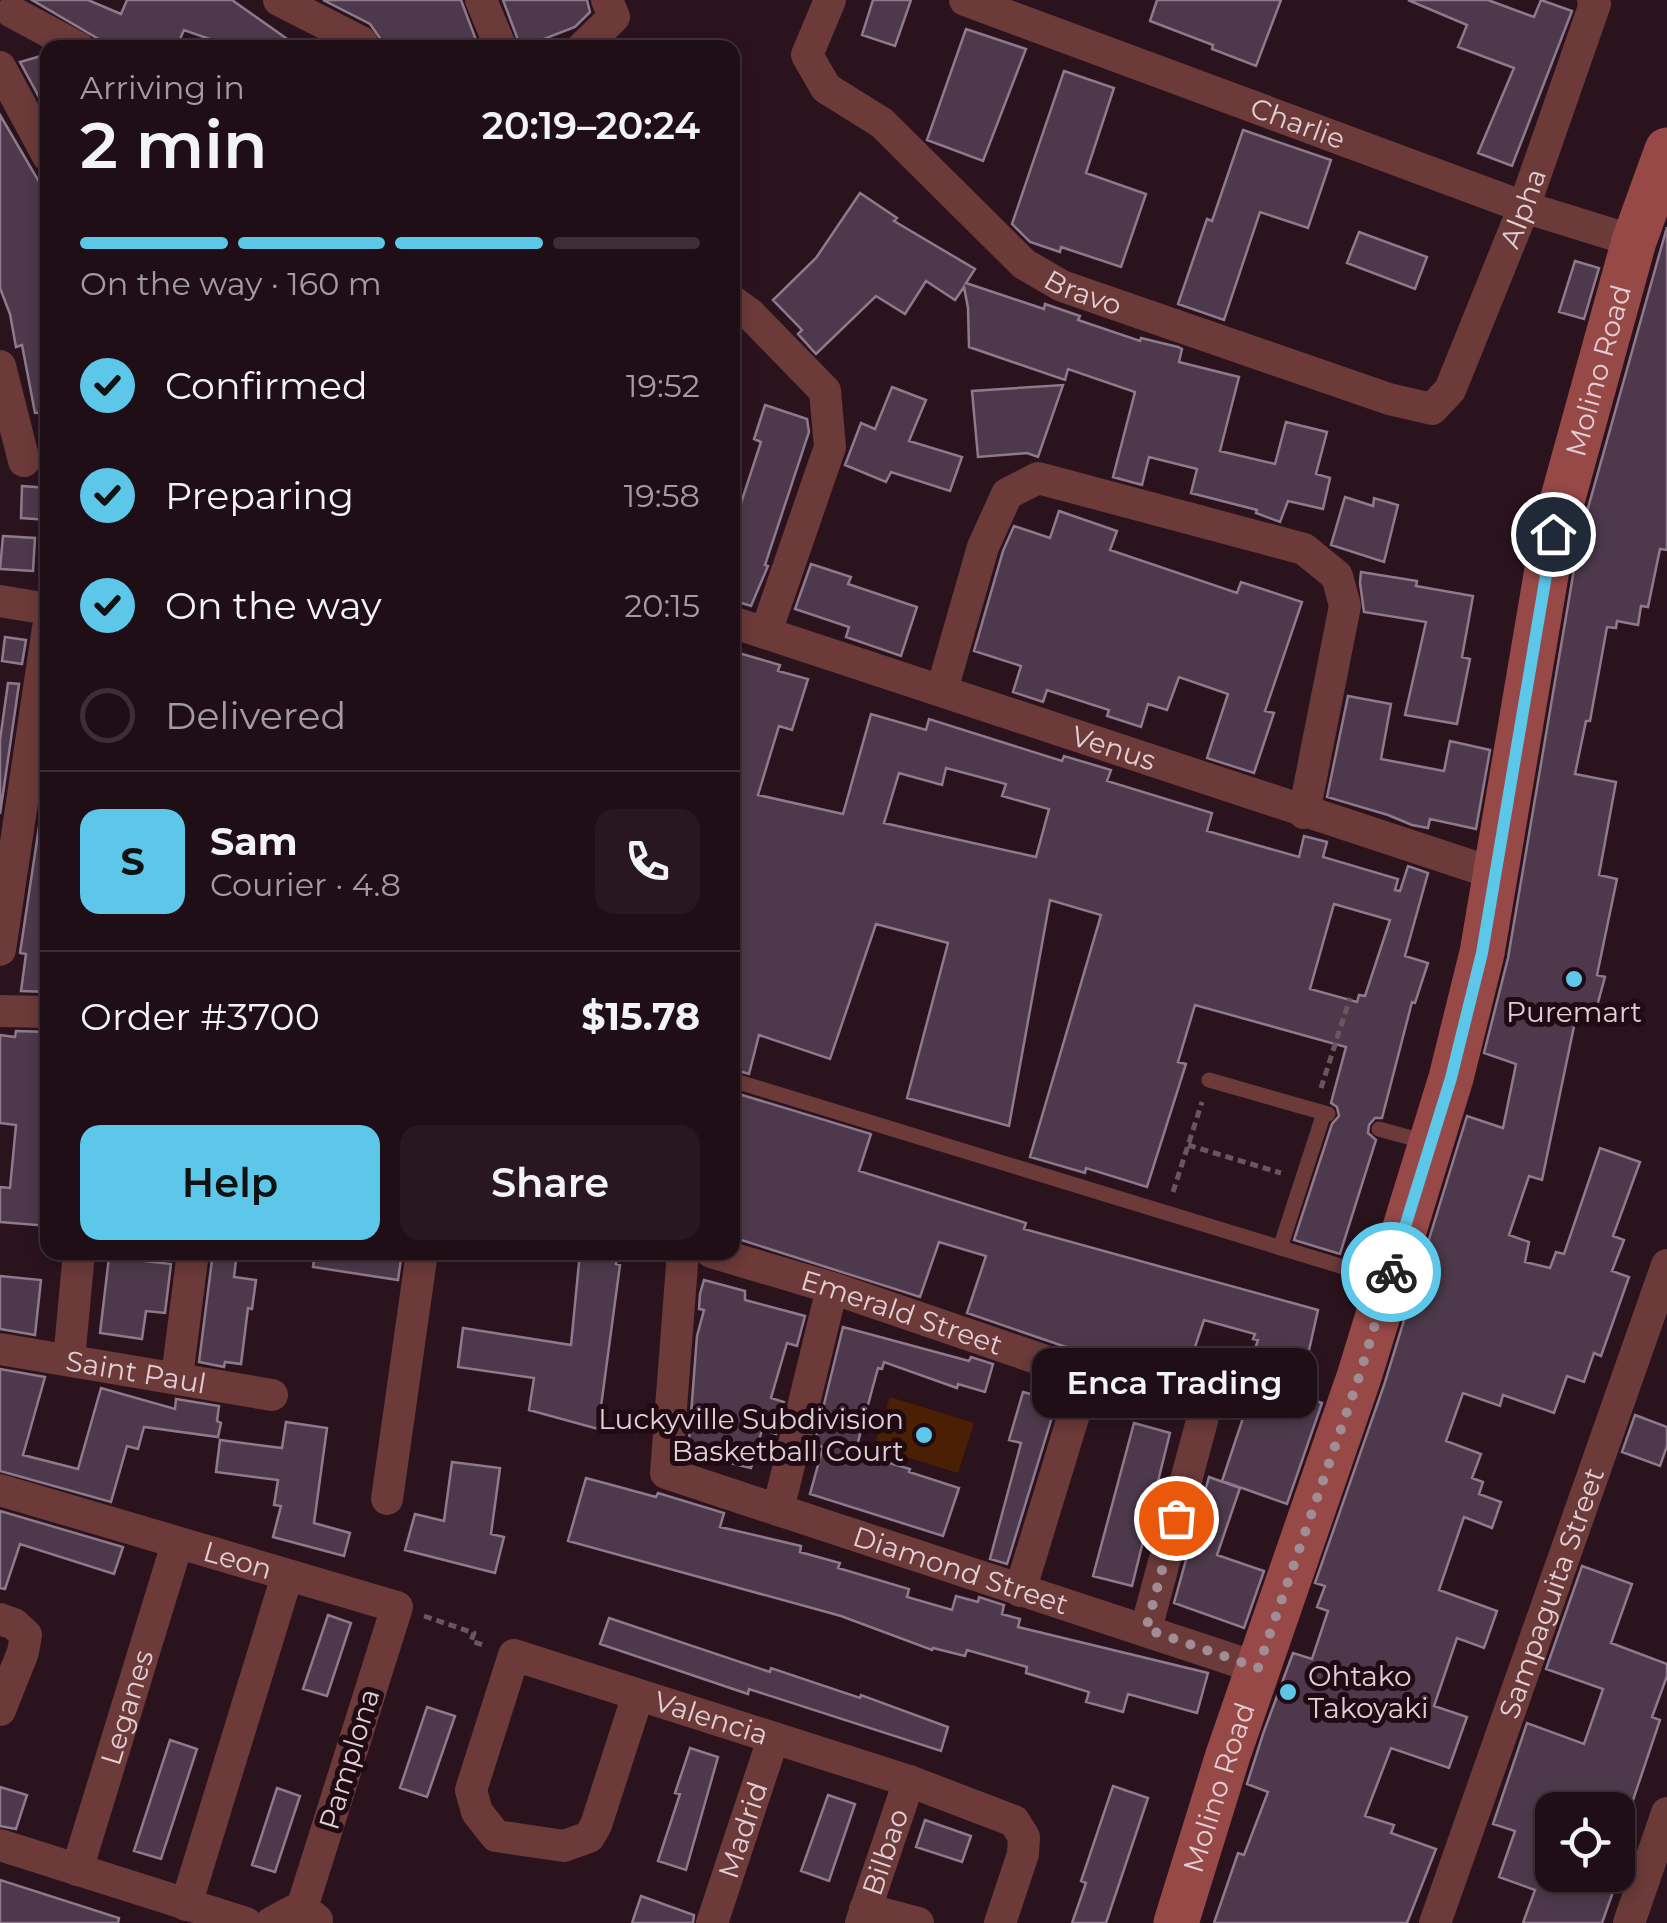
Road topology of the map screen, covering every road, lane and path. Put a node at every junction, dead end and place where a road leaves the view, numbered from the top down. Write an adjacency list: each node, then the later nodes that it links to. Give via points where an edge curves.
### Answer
1 (279, 0): 9 (street)
2 (481, 0): 10 (street)
3 (830, 0): 19 (street, Bravo, via 807,56 826,88 882,123 1024,264 1062,286)
4 (964, 0): 15 (street, Charlie)
5 (1593, 0): 15 (street, Alpha)
6 (12, 8): 8 (street)
7 (610, 8): 11 (street)
8 (66, 40)
9 (358, 40)
10 (498, 40)
11 (588, 40)
12 (0, 66): 13 (street)
13 (40, 141)
14 (1667, 150): 16 (main road, Molino Road)
15 (1524, 207): 16 (street, Charlie); 19 (street, Alpha, via 1450,390)
16 (1634, 241): 28 (main road, Molino Road, via 1553,534)
17 (740, 318): 24 (street, via 824,391 830,447)
18 (0, 366): 20 (street)
19 (1432, 409)
20 (24, 462)
21 (0, 601): 22 (street)
22 (40, 608)
23 (740, 624): 24 (street, Venus)
24 (766, 632): 26 (street, Venus)
25 (40, 682): 29 (street)
26 (942, 690): 27 (street, Venus); 27 (street, via 983,547 1007,494 1038,478 1304,549 1337,576 1345,606)
27 (1304, 813): 28 (street, Venus)
28 (1496, 874): 37 (main road, Molino Road, via 1482,953)
29 (0, 950)
30 (1350, 998): 35 (path)
31 (0, 1011): 32 (street)
32 (40, 1012)
33 (1209, 1080): 35 (lane); 38 (path)
34 (740, 1082): 40 (lane)
35 (1322, 1112): 39 (lane)
36 (1379, 1129): 37 (lane)
37 (1430, 1143): 48 (main road, Molino Road)
38 (1188, 1145): 39 (path); 40 (path)
39 (1303, 1179): 41 (lane)
40 (1166, 1213): 41 (lane)
41 (1280, 1248): 48 (lane)
42 (78, 1260): 52 (street)
43 (192, 1260): 54 (street)
44 (421, 1260): 57 (street)
45 (682, 1260): 58 (street, Diamond Street, via 666,1473)
46 (738, 1260): 49 (street, Emerald Street)
47 (1667, 1265): 50 (street, Sampaguita Street)
48 (1387, 1284): 66 (main road, Molino Road)
49 (832, 1288): 53 (street, Emerald Street); 58 (street)
50 (1658, 1318): 82 (street, Sampaguita Street)
51 (0, 1349): 52 (street, Saint Paul)
52 (69, 1360): 54 (street, Saint Paul)
53 (1086, 1375): 61 (street); 64 (street, Emerald Street, via 1206,1406)
54 (178, 1377): 55 (street, Saint Paul)
55 (272, 1395)
56 (0, 1490): 59 (street, Leon)
57 (387, 1499)
58 (778, 1510): 61 (street, Diamond Street)
59 (177, 1544): 60 (street, Leon); 73 (street, Leganes)
60 (287, 1576): 62 (street, Leon); 74 (street)
61 (1020, 1591): 64 (street, Diamond Street)
62 (397, 1608): 65 (path); 76 (street, Pamplona)
63 (0, 1619): 68 (street, via 26,1635)
64 (1146, 1629): 66 (street, Diamond Street)
65 (474, 1634)
66 (1258, 1668): 81 (main road, Molino Road)
67 (638, 1696): 67 (street, Valencia, via 590,1837 564,1846 496,1836 471,1790 514,1655); 69 (street, Valencia)
68 (0, 1710)
69 (773, 1738): 70 (street, Valencia); 78 (street, Madrid)
70 (909, 1781): 75 (street, Bilbao); 80 (street, Valencia, via 1014,1821 1024,1836)
71 (1667, 1813): 83 (street)
72 (0, 1846): 73 (street)
73 (77, 1870): 74 (street)
74 (186, 1905): 77 (street)
75 (863, 1916): 79 (street)
76 (298, 1919)
77 (246, 1923)
78 (712, 1923)
79 (918, 1923)
80 (1000, 1923)
81 (1176, 1923)
82 (1435, 1923)
83 (1629, 1923)

